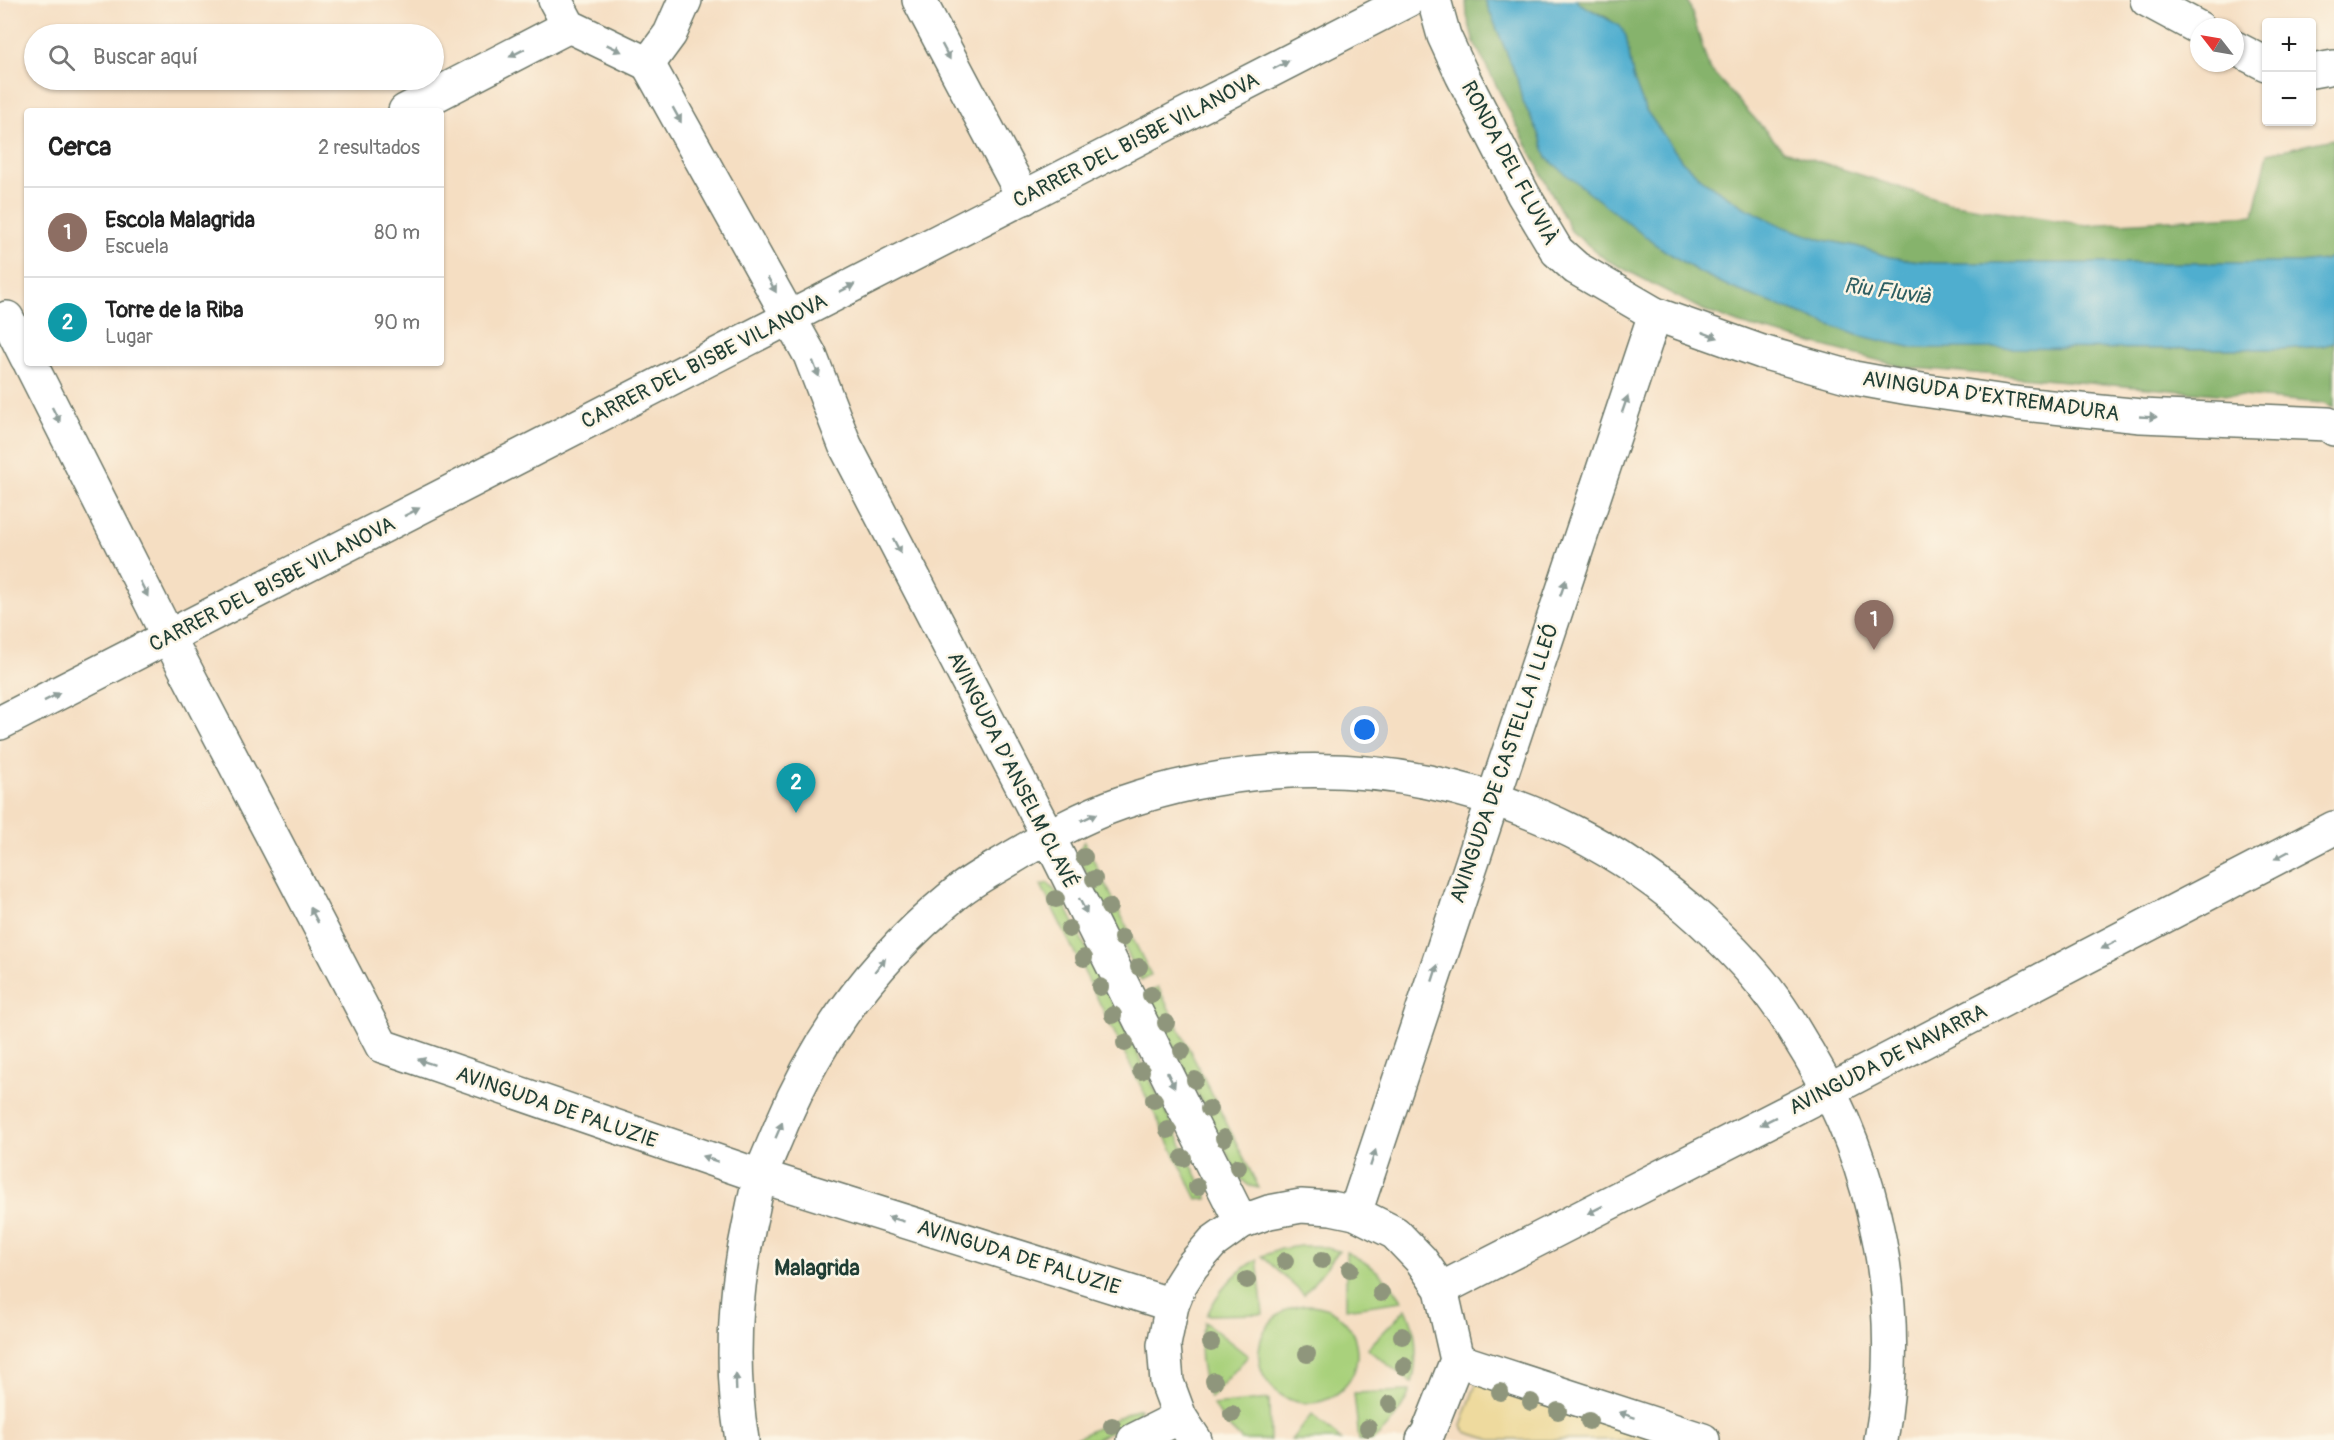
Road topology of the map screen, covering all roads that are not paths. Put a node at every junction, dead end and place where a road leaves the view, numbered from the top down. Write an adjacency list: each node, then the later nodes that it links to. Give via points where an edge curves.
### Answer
1 (685, 0): 10 (street, via 670,34)
2 (919, 0): 16 (street, one-way to 16)
3 (1408, 0): 16 (street, CARRER DEL BISBE VILANOVA, one-way to 3)
4 (1434, 0): 17 (street, RONDA DEL FLUVIÀ, via 1444,36 1462,75 1557,251 1576,268)
5 (2147, 0): 7 (street)
6 (562, 13): 10 (street, one-way to 10); 13 (street, one-way to 13)
7 (2190, 23)
8 (2244, 53): 9 (street)
9 (2262, 62)
10 (648, 64): 19 (street, AVINGUDA D'ANSELM CLAVÉ, one-way to 19)
11 (2334, 67): 12 (street)
12 (2316, 70)
13 (444, 87)
14 (439, 90): 15 (street, one-way to 15)
15 (410, 108)
16 (1024, 198): 19 (street, CARRER DEL BISBE VILANOVA, one-way to 16)
17 (1656, 314): 22 (street, AVINGUDA D'EXTREMADURA, one-way to 22, via 1762,352 1854,378 1909,388 2141,417 2328,424); 25 (street, AVINGUDA DE CASTELLA I LLEÓ, one-way to 17)
18 (11, 316): 20 (street)
19 (790, 317): 23 (street, CARRER DEL BISBE VILANOVA, one-way to 19); 27 (street, AVINGUDA D'ANSELM CLAVÉ, one-way to 27, via 810,355 850,455)
20 (24, 350)
21 (32, 366): 23 (street, AVINGUDA DE PALUZIE, one-way to 23)
22 (2334, 429)
23 (169, 638): 24 (street, CARRER DEL BISBE VILANOVA, one-way to 23); 29 (street, AVINGUDA DE PALUZIE, one-way to 23, via 382,1046)
24 (0, 723)
25 (1493, 797): 27 (street, one-way to 25, via 1116,804 1183,784 1254,772 1341,770 1408,776); 28 (street, via 1578,833 1630,863 1679,900 1729,946 1776,1001); 30 (street, AVINGUDA DE CASTELLA I LLEÓ, one-way to 25)
26 (2334, 828): 28 (street, AVINGUDA DE NAVARRA, one-way to 28)
27 (1048, 836): 29 (street, one-way to 27, via 799,1084 836,1020 888,955 957,892); 31 (street, AVINGUDA D'ANSELM CLAVÉ, one-way to 31)
28 (1830, 1090): 32 (street, AVINGUDA DE NAVARRA, one-way to 32); 40 (street, via 1865,1181 1882,1252 1889,1329)
29 (760, 1176): 33 (street, AVINGUDA DE PALUZIE, one-way to 29); 37 (street, one-way to 29, via 736,1405 734,1328 740,1263)
30 (1355, 1213): 31 (street, via 1301,1206); 32 (street, via 1395,1233)
31 (1241, 1222): 33 (street, via 1202,1254 1180,1285)
32 (1441, 1288): 34 (street)
33 (1172, 1305): 35 (street, via 1164,1345 1167,1382)
34 (1457, 1360): 36 (street); 39 (street, one-way to 34)
35 (1187, 1429): 38 (street)
36 (1434, 1438)
37 (742, 1440)
38 (1134, 1440)
39 (1703, 1440)
40 (1881, 1440)

